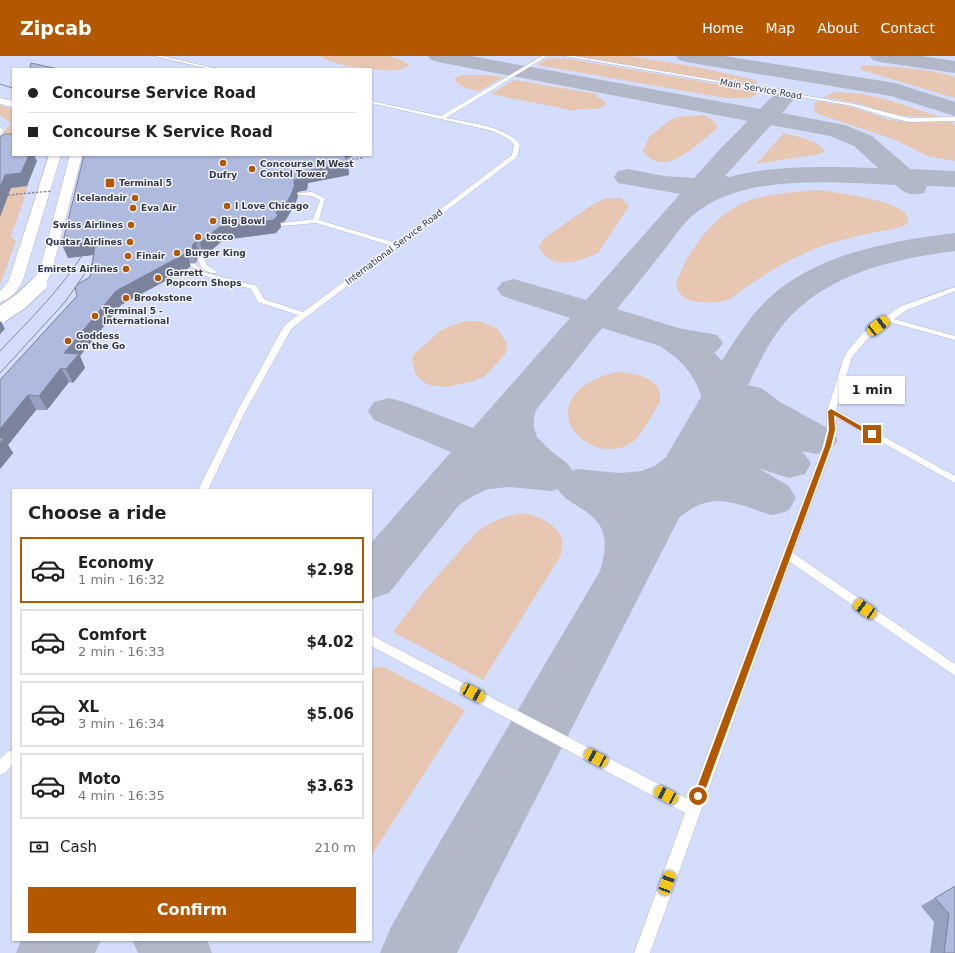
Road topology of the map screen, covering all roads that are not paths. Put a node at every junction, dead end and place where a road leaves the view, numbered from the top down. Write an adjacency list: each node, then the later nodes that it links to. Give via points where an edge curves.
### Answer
1 (156, 56): 4 (lane)
2 (545, 56): 10 (lane)
3 (566, 56): 11 (lane, Main Service Road, via 854,105 902,119)
4 (211, 68)
5 (0, 93): 6 (street)
6 (12, 96)
7 (0, 101): 9 (street)
8 (372, 102): 10 (lane, International Service Road)
9 (12, 104)
10 (442, 118): 19 (lane, International Service Road, via 502,133 514,140 515,156)
11 (955, 119)
12 (0, 129): 13 (lane)
13 (0, 133)
14 (56, 156): 24 (street, via 16,280 11,289)
15 (76, 156): 25 (street, bridge, via 42,282 20,302)
16 (299, 194): 17 (lane, via 311,193 323,199)
17 (316, 221): 18 (lane); 19 (lane)
18 (283, 225)
19 (397, 245): 26 (lane, International Service Road)
20 (201, 259): 22 (lane, via 206,269)
21 (193, 265): 22 (lane, via 204,274)
22 (244, 285): 26 (lane, via 254,288 261,300)
23 (955, 289): 27 (lane, via 904,308)
24 (0, 298)
25 (0, 315)
26 (304, 315): 31 (lane, International Service Road, via 285,331)
27 (887, 318): 28 (lane); 29 (lane, via 867,334 848,356)
28 (955, 338)
29 (831, 411): 30 (lane); 32 (lane, via 832,430 828,446)
30 (955, 480)
31 (203, 489)
32 (788, 555): 34 (lane); 37 (lane)
33 (372, 641): 37 (lane)
34 (955, 671)
35 (12, 757): 36 (lane)
36 (0, 768)
37 (693, 809): 38 (lane)
38 (642, 953)

